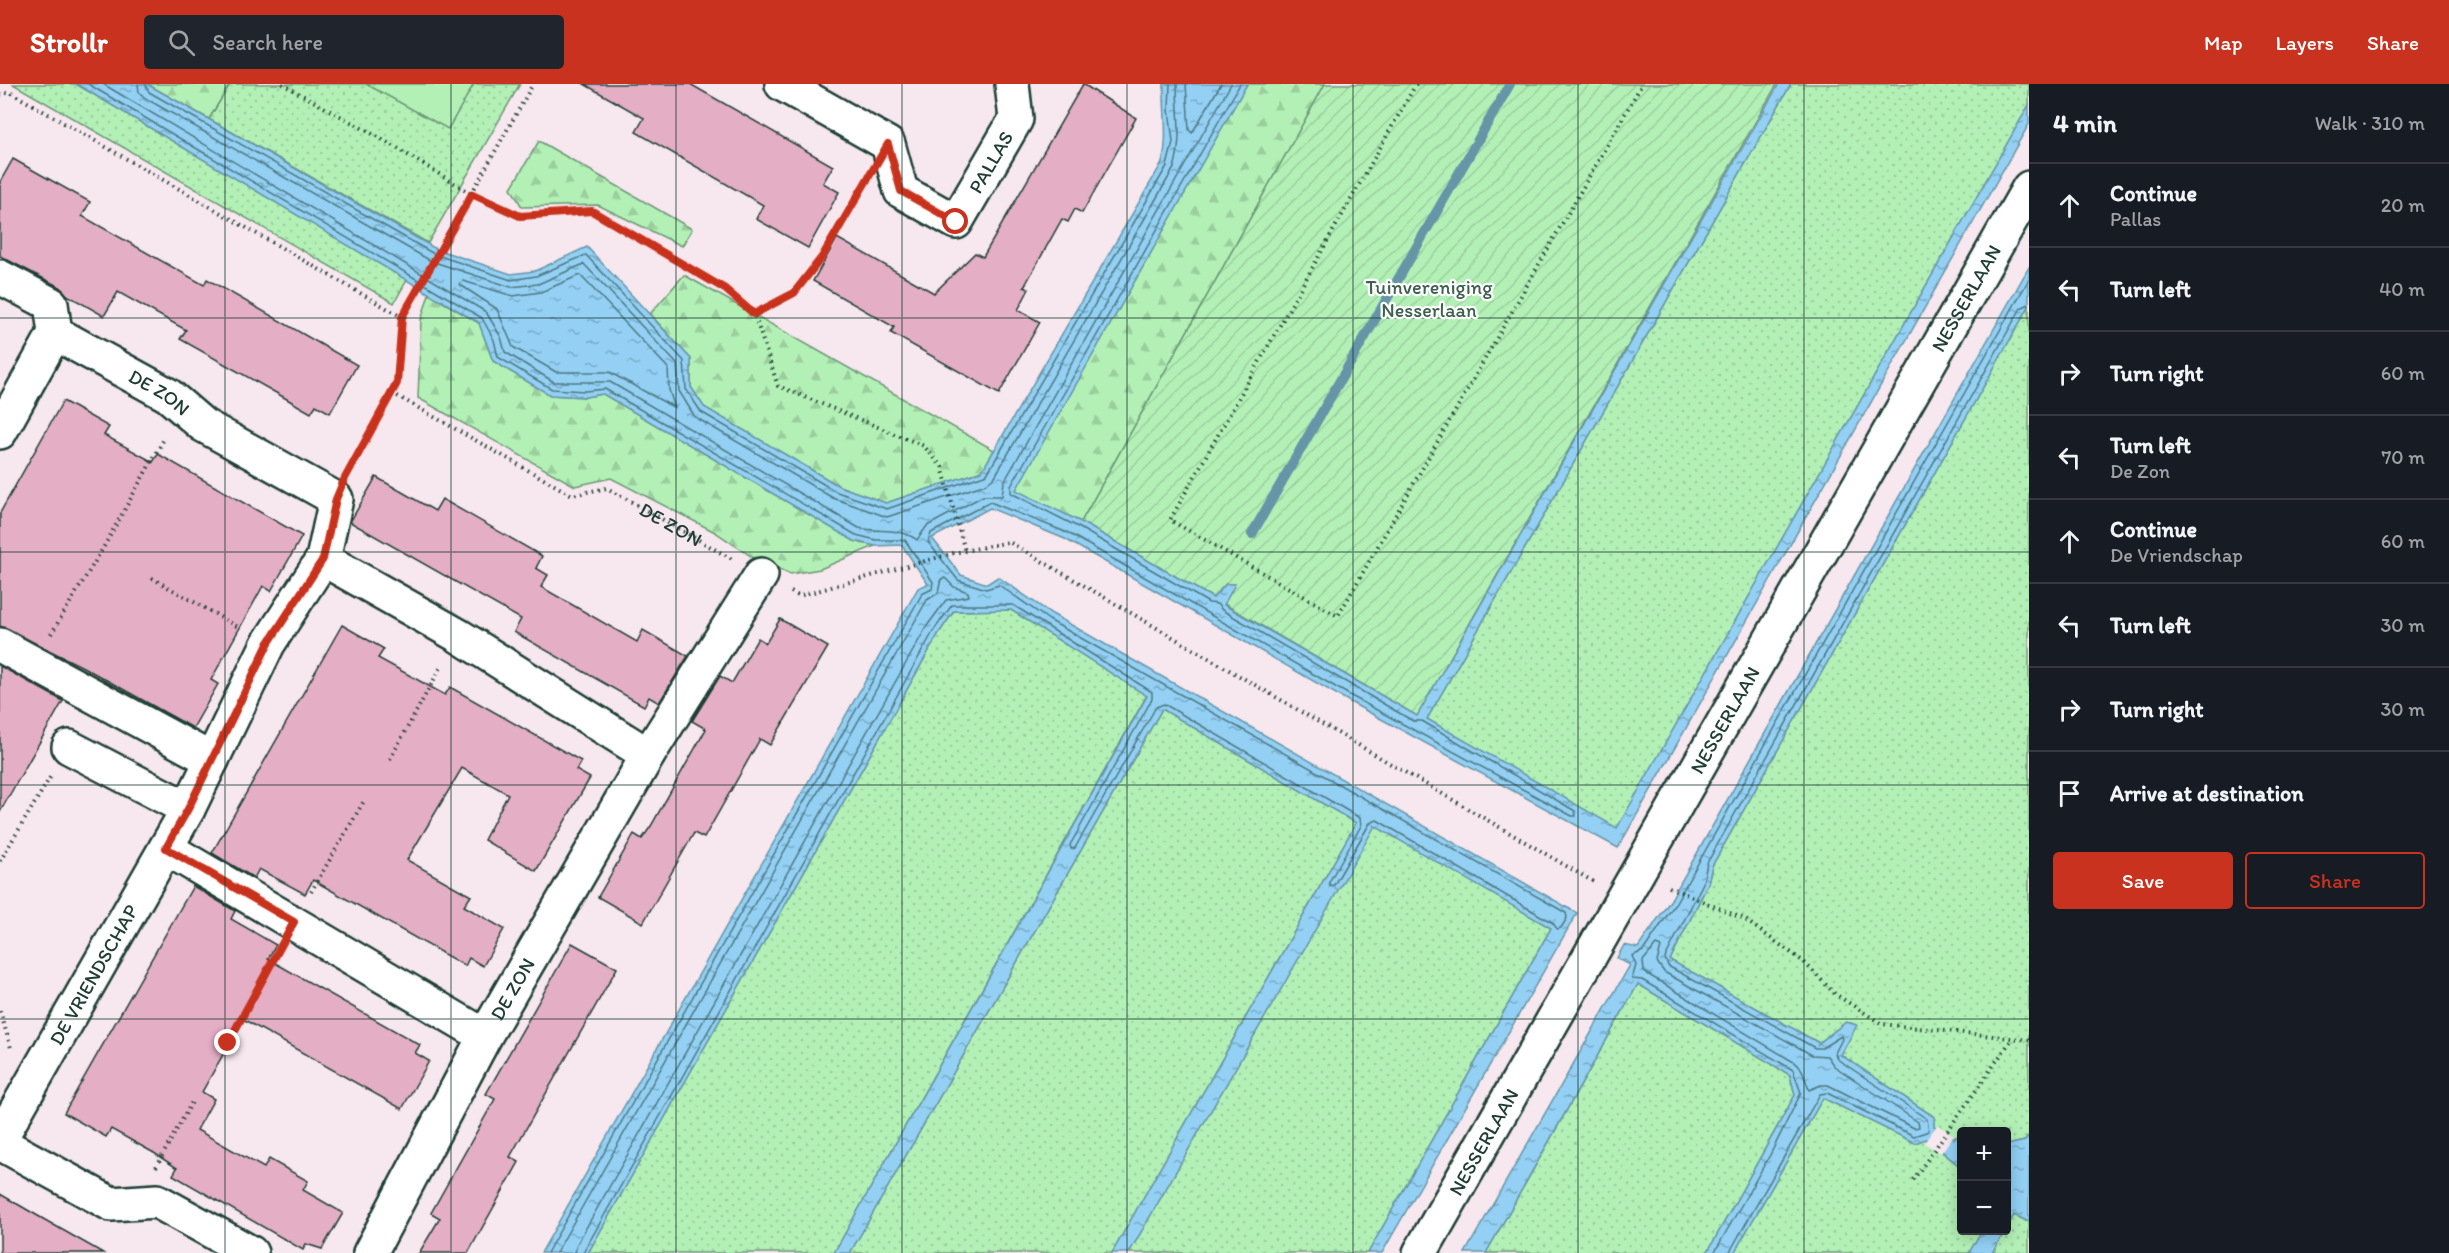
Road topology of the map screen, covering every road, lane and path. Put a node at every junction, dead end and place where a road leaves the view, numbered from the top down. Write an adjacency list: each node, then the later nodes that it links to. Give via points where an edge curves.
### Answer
1 (282, 84): 10 (path)
2 (533, 84): 10 (path)
3 (782, 84): 8 (street)
4 (1012, 84): 8 (street, PALLAS, via 1016,119 956,222 901,191)
5 (1416, 84): 6 (path, via 1170,520 1338,616)
6 (1642, 84)
7 (0, 95): 13 (path, via 10,92)
8 (888, 144): 12 (path, via 822,257 794,293)
9 (2029, 188): 36 (street, NESSERLAAN)
10 (472, 194): 12 (path, via 520,216 592,211 725,289); 13 (path)
11 (0, 277): 14 (street, via 51,304)
12 (754, 314): 19 (path, via 778,386 924,446 942,467)
13 (402, 317): 15 (path, via 397,383)
14 (55, 333): 16 (street, DE ZON, via 168,395); 17 (street)
15 (392, 393): 18 (path); 21 (path, DE ZON, via 572,495 607,488)
16 (182, 407): 18 (street, DE ZON, via 203,425); 26 (path)
17 (0, 432)
18 (336, 499): 20 (street)
19 (965, 550): 21 (path, via 799,596); 36 (path, via 1009,543)
20 (323, 559): 23 (street); 24 (street, DE VRIENDSCHAP)
21 (761, 575): 28 (street, DE ZON)
22 (152, 578): 24 (path)
23 (459, 636): 28 (street); 29 (path)
24 (268, 644): 30 (street, DE VRIENDSCHAP)
25 (0, 645): 26 (street)
26 (33, 663): 30 (street)
27 (69, 747): 32 (street); 34 (path)
28 (648, 755): 38 (street, DE ZON)
29 (390, 759)
30 (212, 760): 32 (street, DE VRIENDSCHAP)
31 (364, 801): 37 (path)
32 (188, 809): 33 (street, DE VRIENDSCHAP)
33 (166, 848): 37 (street, DE ZON); 43 (street, DE VRIENDSCHAP)
34 (0, 861)
35 (1672, 888): 39 (path, via 1744,919 1804,962 1835,994 1882,1024)
36 (1622, 898): 48 (street, NESSERLAAN)
37 (298, 925): 38 (street, DE ZON); 41 (path)
38 (485, 1036): 47 (street, DE ZON)
39 (2012, 1038): 40 (path); 44 (path)
40 (2029, 1040)
41 (228, 1043)
42 (192, 1102): 45 (path)
43 (0, 1141): 45 (street, DE VRIENDSCHAP, via 111,1204)
44 (1913, 1180)
45 (137, 1202): 46 (street, DE VRIENDSCHAP, via 157,1201)
46 (251, 1253)
47 (370, 1253)
48 (1420, 1253)

